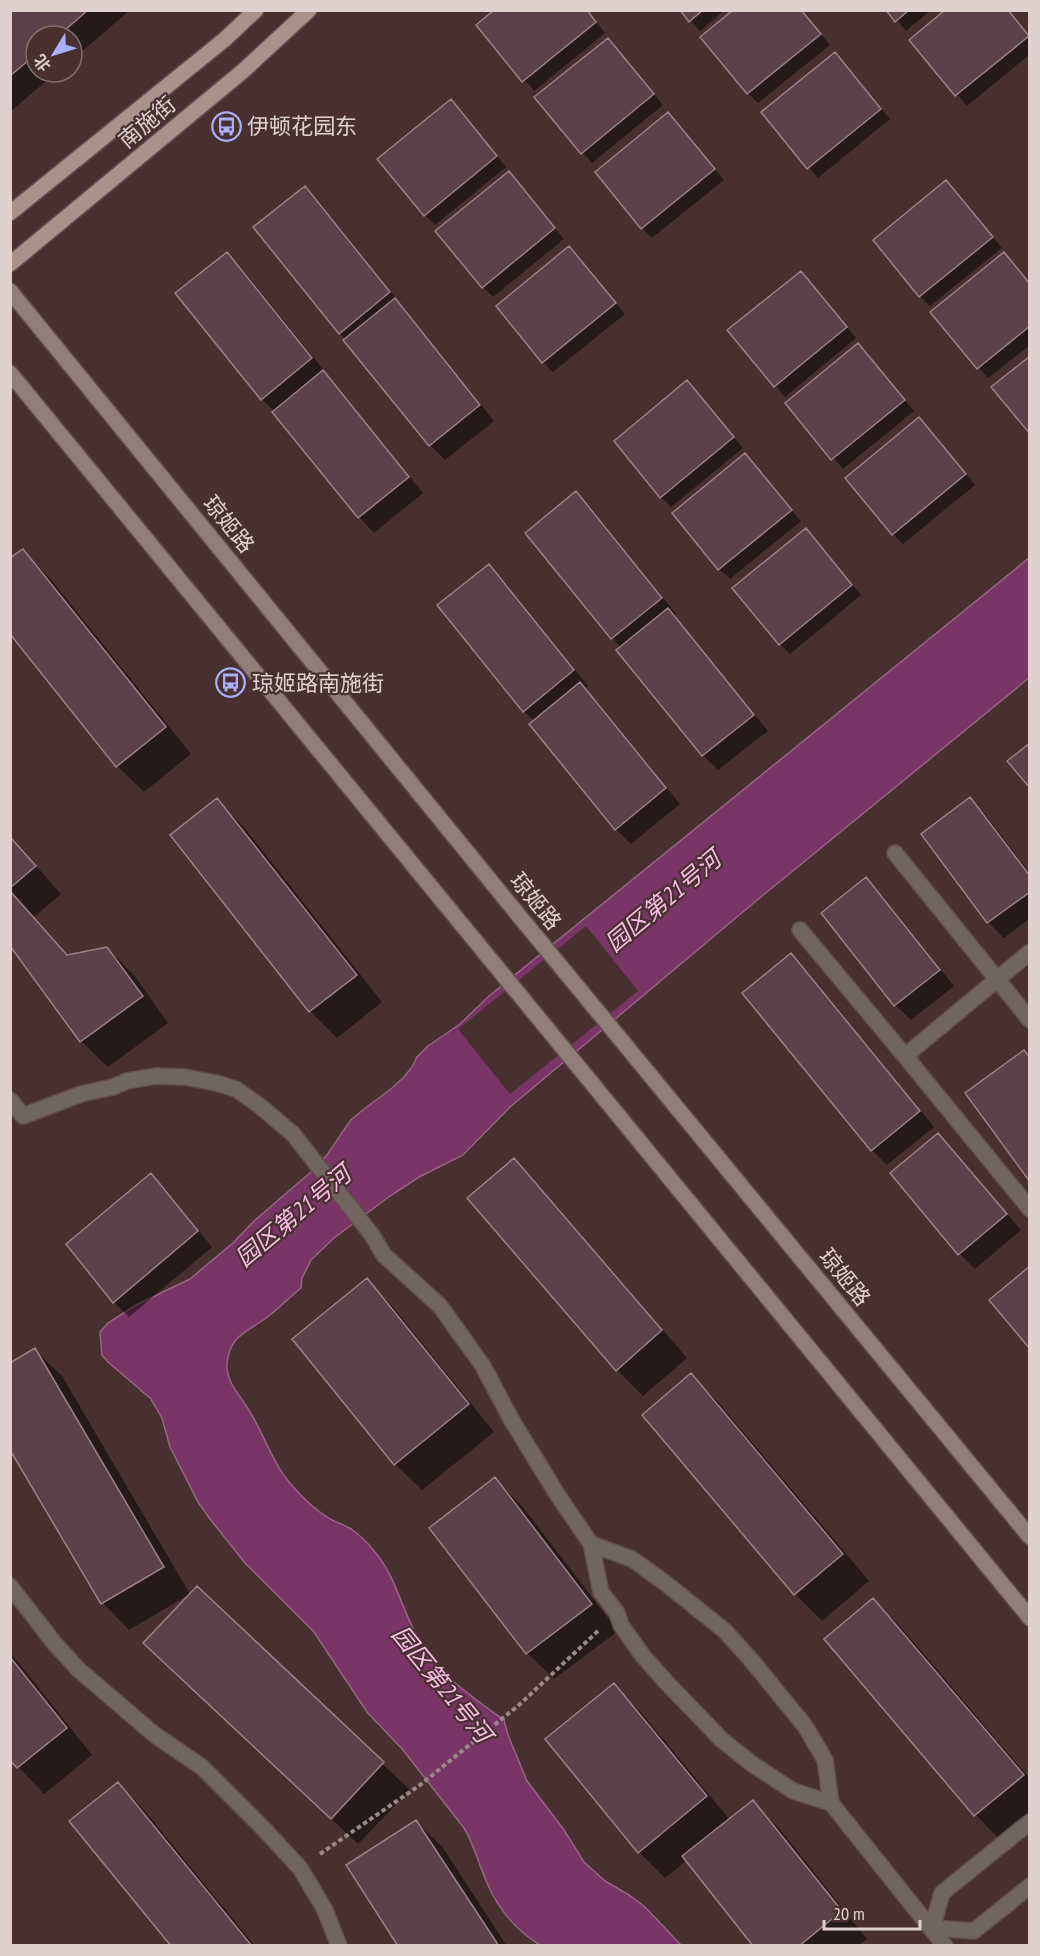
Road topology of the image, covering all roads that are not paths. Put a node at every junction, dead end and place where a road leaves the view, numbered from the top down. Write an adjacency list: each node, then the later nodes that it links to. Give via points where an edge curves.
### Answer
1 (256, 10): 3 (main road, 南施街)
2 (309, 10): 4 (main road, 南施街, via 243,71)
3 (10, 213)
4 (10, 264)
5 (10, 291): 17 (main road, 琼姬路)
6 (10, 373): 20 (main road)
7 (895, 853): 10 (street)
8 (800, 930): 12 (street)
9 (1029, 952): 10 (street)
10 (997, 980): 11 (street); 12 (street)
11 (1029, 1020)
12 (905, 1056): 16 (street)
13 (10, 1100): 14 (street)
14 (23, 1116): 15 (street); 18 (street, via 81,1094 156,1076 216,1083 236,1089 260,1106 293,1134 384,1255 440,1306 483,1366 517,1429)
15 (10, 1126)
16 (1029, 1209)
17 (1029, 1537)
18 (591, 1544): 21 (street, via 632,1559 725,1631 779,1692 810,1735 825,1760); 21 (street, via 601,1592 643,1656 722,1740 752,1764 793,1791)
19 (10, 1586): 25 (street, via 79,1670 155,1735 202,1767 300,1868 326,1910)
20 (1029, 1618)
21 (831, 1803): 24 (street)
22 (1029, 1822): 24 (street, via 942,1893)
23 (1029, 1886): 24 (street, via 974,1931)
24 (932, 1928): 26 (street)
25 (339, 1946)
26 (945, 1946)

